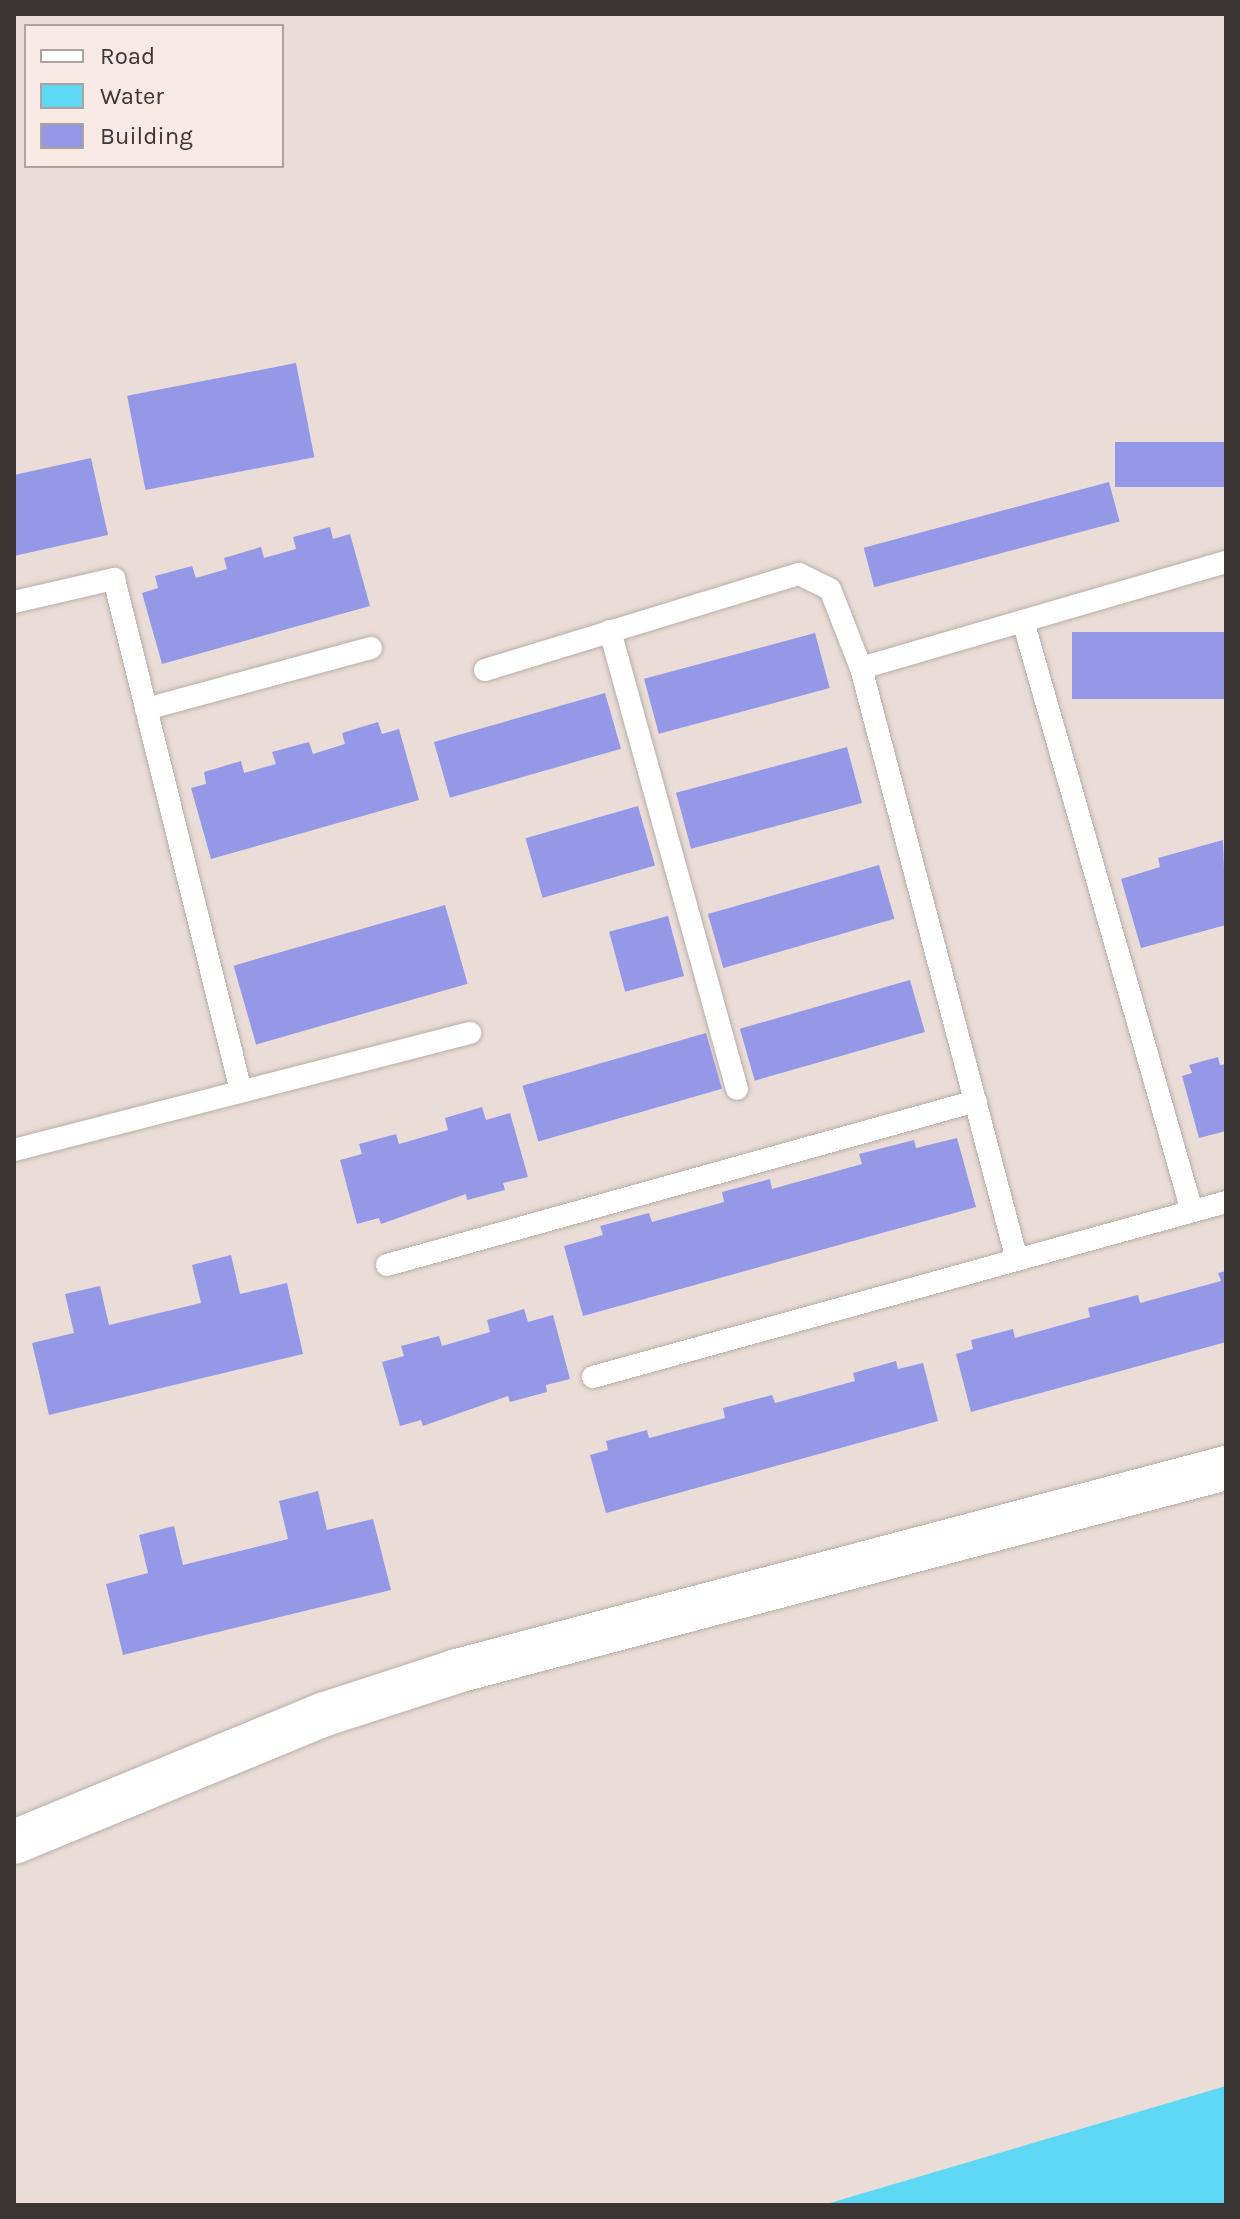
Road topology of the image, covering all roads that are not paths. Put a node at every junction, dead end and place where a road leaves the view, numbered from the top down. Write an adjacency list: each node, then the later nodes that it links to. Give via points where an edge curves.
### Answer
1 (1226, 562): 3 (lane)
2 (14, 602): 8 (lane, via 114,579)
3 (1023, 621): 6 (lane); 15 (lane)
4 (610, 631): 6 (lane, via 799,574 830,589); 7 (lane); 10 (lane)
5 (371, 648): 8 (lane)
6 (861, 668): 12 (lane)
7 (485, 670)
8 (146, 709): 11 (lane)
9 (470, 1033): 11 (lane)
10 (737, 1089)
11 (241, 1091): 13 (lane)
12 (976, 1101): 16 (lane); 17 (lane)
13 (14, 1150)
14 (1226, 1202): 15 (lane)
15 (1192, 1211): 16 (lane)
16 (1017, 1260): 18 (lane)
17 (387, 1265)
18 (593, 1377)
19 (1226, 1468): 20 (street, via 457,1671 325,1714)
20 (14, 1842)

